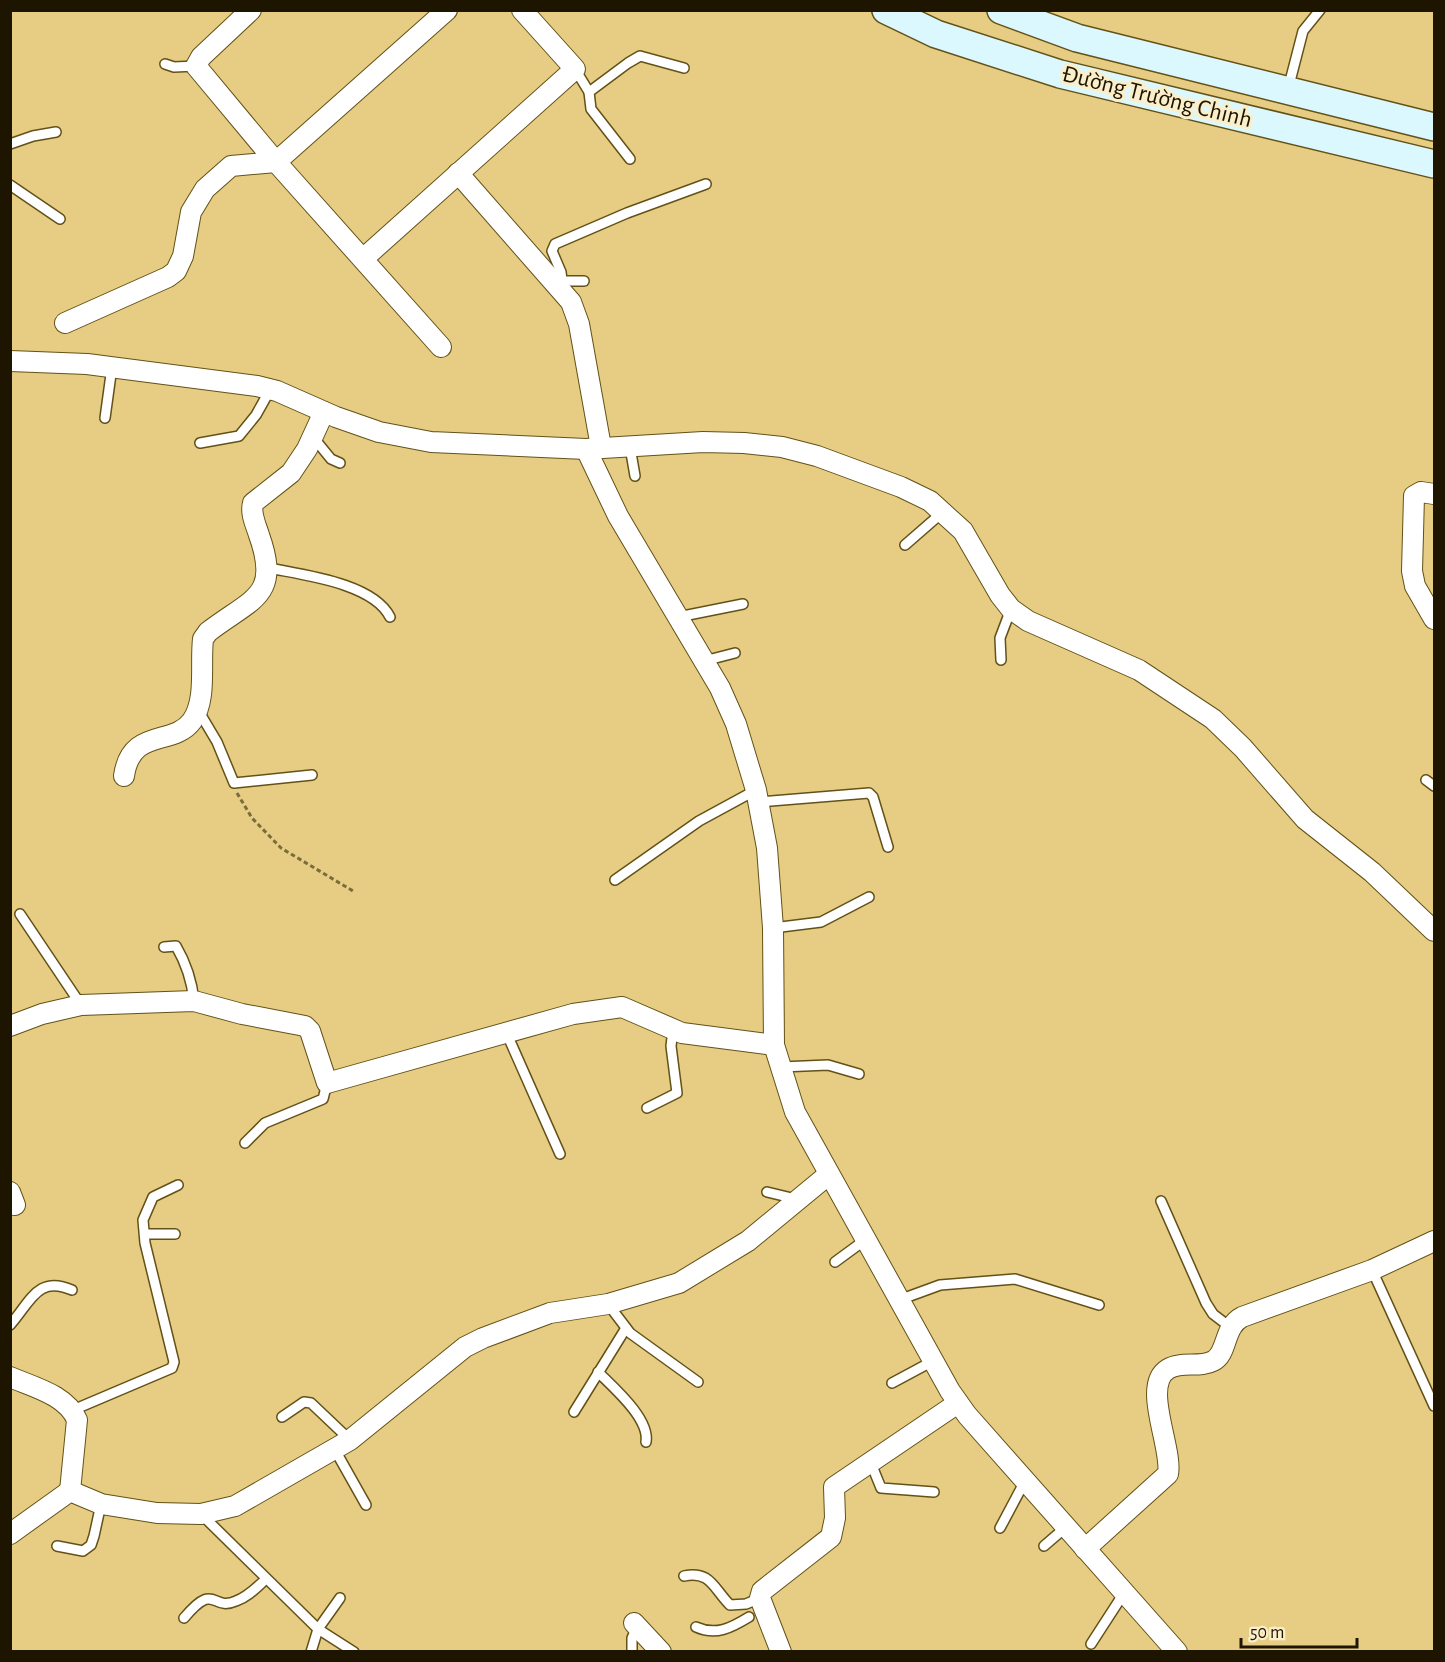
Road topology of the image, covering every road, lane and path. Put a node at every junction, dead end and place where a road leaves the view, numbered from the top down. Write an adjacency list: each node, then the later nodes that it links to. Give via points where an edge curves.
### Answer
1 (251, 10): 8 (street)
2 (447, 10): 17 (street)
3 (522, 10): 10 (street)
4 (886, 10): 18 (main road, Đường Trường Chinh, via 936,34 1060,74)
5 (1001, 10): 11 (main road, Đường Trường Chinh, via 1077,38)
6 (1320, 10): 11 (lane, via 1303,31)
7 (165, 64): 8 (lane, via 174,68)
8 (196, 66): 17 (street)
9 (684, 68): 12 (lane, via 640,56)
10 (575, 69): 12 (lane); 19 (street)
11 (1288, 91): 13 (main road, Đường Trường Chinh)
12 (589, 92): 16 (lane, via 591,109)
13 (1434, 127)
14 (56, 132): 15 (lane)
15 (10, 144)
16 (630, 159)
17 (276, 162): 23 (street); 26 (street, via 231,166 205,189 191,212 183,256 168,278)
18 (1434, 164)
19 (458, 173): 23 (street); 25 (street)
20 (705, 184): 25 (lane, via 555,243 552,251)
21 (10, 185): 22 (lane)
22 (60, 219)
23 (364, 258): 27 (street)
24 (584, 282): 25 (lane)
25 (562, 286): 36 (street, via 579,324)
26 (65, 323)
27 (441, 346)
28 (10, 361): 29 (street)
29 (112, 367): 30 (street); 32 (lane)
30 (270, 390): 31 (street); 34 (lane, via 239,436)
31 (324, 412): 33 (street); 36 (street, via 379,432 431,442)
32 (105, 418)
33 (313, 437): 37 (lane, via 331,459); 42 (street, via 291,473 253,503 253,517)
34 (200, 443)
35 (630, 447): 36 (street); 38 (lane); 40 (street, via 703,442 782,447 902,487)
36 (594, 448): 46 (street, via 618,516)
37 (340, 463)
38 (635, 476)
39 (1434, 494): 47 (street, via 1421,492 1414,496 1412,571 1419,597)
40 (944, 511): 41 (lane); 44 (street, via 963,531)
41 (905, 545)
42 (269, 568): 45 (lane, via 340,583 382,605); 51 (street, via 261,592 203,639)
43 (743, 604): 46 (lane)
44 (1011, 609): 49 (lane, via 1000,638); 64 (street, via 1028,621 1139,670 1187,700 1243,748 1305,819 1372,872)
45 (390, 617)
46 (678, 617): 50 (street)
47 (1434, 619)
48 (735, 653): 50 (lane)
49 (1001, 660)
50 (704, 661): 57 (street, via 736,724)
51 (197, 708): 53 (street, via 188,726 141,745 130,757); 55 (lane)
52 (312, 775): 55 (lane)
53 (124, 776)
54 (1426, 780): 56 (lane)
55 (234, 783): 60 (path, via 252,818 281,848)
56 (1434, 786)
57 (757, 796): 58 (lane, via 868,794 873,797); 59 (lane, via 699,821); 63 (street)
58 (888, 847)
59 (615, 880)
60 (353, 891)
61 (869, 897): 63 (lane, via 821,922)
62 (20, 914): 67 (lane)
63 (773, 928): 71 (street)
64 (1434, 930)
65 (164, 946): 66 (lane, via 176,946 192,985)
66 (194, 1001): 67 (street); 74 (street, via 305,1026)
67 (81, 1005): 68 (street)
68 (10, 1026)
69 (673, 1030): 70 (street, via 632,1009 613,1006); 71 (street); 75 (lane, via 671,1046 677,1093)
70 (506, 1032): 74 (street); 77 (lane)
71 (774, 1045): 72 (street)
72 (781, 1067): 73 (lane, via 828,1065); 78 (street, via 795,1112)
73 (859, 1074)
74 (327, 1083): 76 (lane, via 323,1099 265,1123)
75 (647, 1108)
76 (245, 1143)
77 (560, 1154)
78 (828, 1175): 81 (street); 85 (street)
79 (178, 1185): 83 (lane, via 153,1197 143,1220)
80 (767, 1192): 81 (lane)
81 (796, 1199): 91 (street, via 748,1241 679,1283)
82 (1161, 1201): 94 (lane, via 1206,1303)
83 (145, 1234): 84 (lane); 103 (lane, via 174,1362 172,1368)
84 (175, 1234)
85 (865, 1240): 87 (lane); 90 (street)
86 (1434, 1241): 88 (street)
87 (835, 1262)
88 (1372, 1270): 94 (street, via 1242,1317); 102 (lane)
89 (72, 1290): 93 (lane, via 57,1283 47,1285)
90 (899, 1300): 92 (lane, via 940,1285 1015,1279); 96 (street)
91 (608, 1304): 95 (lane); 107 (street, via 550,1313 483,1338 449,1358)
92 (1099, 1305)
93 (10, 1325)
94 (1230, 1327): 120 (street, via 1218,1357 1211,1362 1170,1367 1162,1373 1156,1384 1170,1464 1168,1474)
95 (626, 1328): 97 (lane); 99 (lane)
96 (933, 1361): 100 (lane); 101 (street)
97 (598, 1372): 104 (lane); 106 (lane, via 641,1421 647,1431)
98 (10, 1377): 103 (street, via 60,1399)
99 (698, 1382)
100 (892, 1383)
101 (958, 1402): 108 (street); 109 (street)
102 (1434, 1406)
103 (73, 1410): 110 (street, via 77,1420)
104 (574, 1412)
105 (282, 1417): 107 (lane, via 304,1402 311,1403)
106 (646, 1442)
107 (342, 1445): 113 (lane); 114 (street, via 236,1506)
108 (870, 1461): 111 (lane, via 881,1488); 125 (street, via 834,1487 831,1537 766,1585)
109 (1025, 1481): 115 (street); 116 (lane)
110 (70, 1491): 112 (street); 117 (street)
111 (934, 1492)
112 (101, 1504): 114 (street, via 157,1513); 118 (lane, via 90,1545 83,1551)
113 (366, 1505)
114 (201, 1514): 122 (lane)
115 (1066, 1527): 119 (lane); 120 (street)
116 (1000, 1528)
117 (10, 1534)
118 (57, 1546)
119 (1044, 1546)
120 (1085, 1549): 123 (street)
121 (684, 1576): 125 (lane, via 706,1576 730,1605)
122 (266, 1579): 126 (lane, via 236,1602 204,1599); 129 (lane)
123 (1124, 1593): 130 (lane); 136 (street)
124 (340, 1598): 129 (lane)
125 (757, 1608): 128 (lane, via 732,1628 707,1632); 135 (street)
126 (184, 1618)
127 (636, 1625): 133 (lane); 134 (street)
128 (696, 1628)
129 (318, 1629): 131 (lane); 132 (lane)
130 (1091, 1644)
131 (311, 1652)
132 (354, 1652)
133 (632, 1652)
134 (661, 1652)
135 (781, 1652)
136 (1177, 1652)

